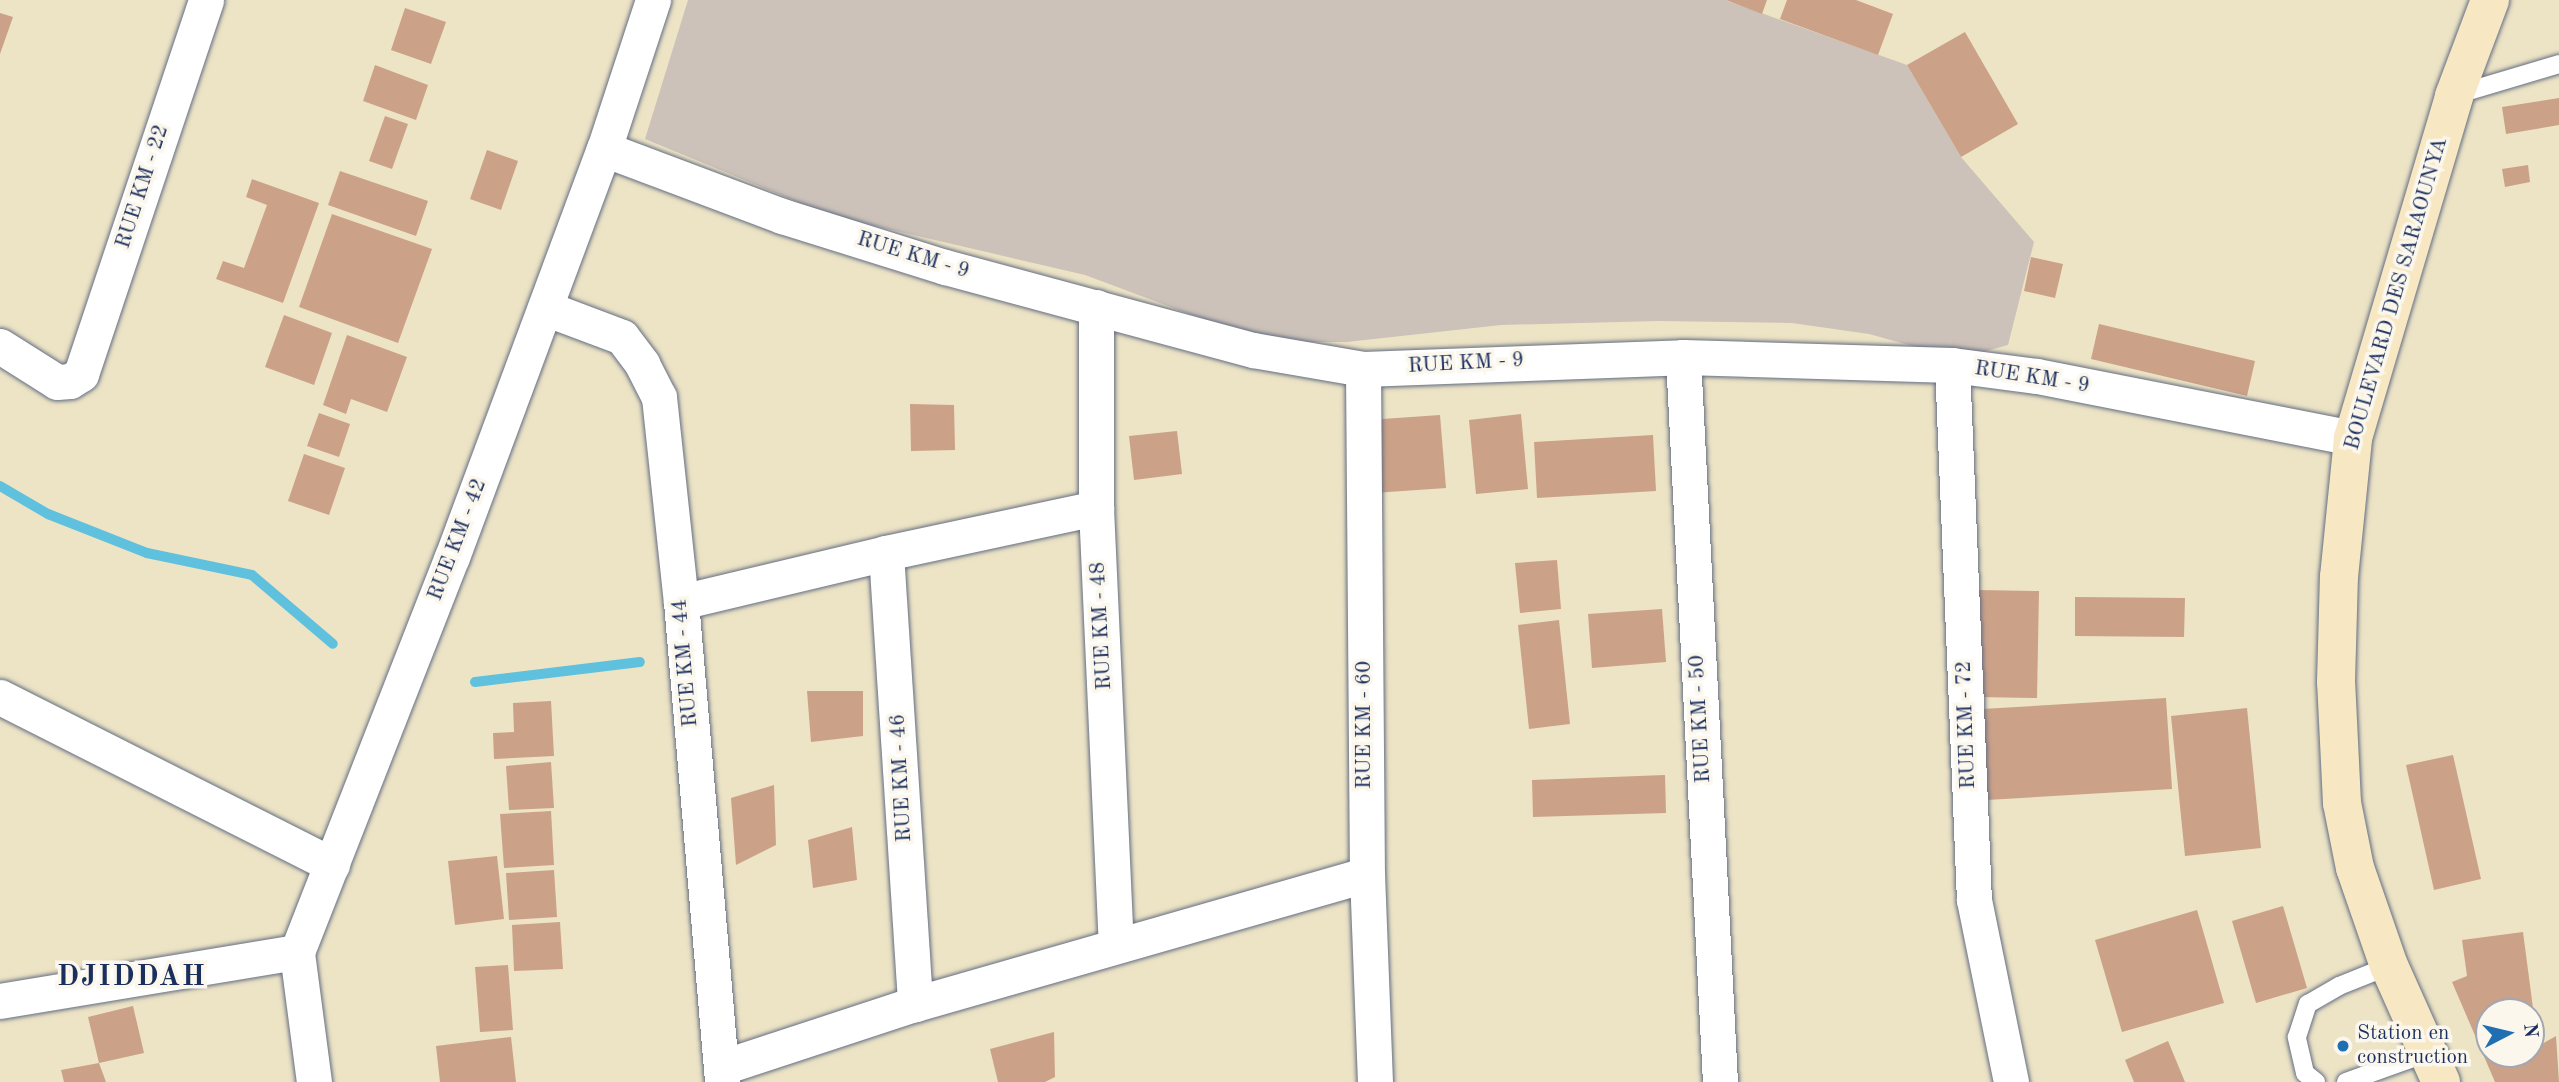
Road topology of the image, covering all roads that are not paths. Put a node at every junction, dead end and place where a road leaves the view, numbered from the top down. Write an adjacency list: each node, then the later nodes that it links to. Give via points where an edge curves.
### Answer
1 (206, 0): 9 (street, RUE KM - 22, via 81,374 57,382)
2 (653, 0): 6 (street, RUE KM - 42)
3 (2490, 0): 5 (main road, BOULEVARD DES SARAOUNYA)
4 (2559, 64): 5 (lane)
5 (2454, 96): 13 (main road, BOULEVARD DES SARAOUNYA)
6 (604, 149): 7 (street, RUE KM - 9, via 782,216); 8 (street, RUE KM - 42)
7 (1096, 307): 12 (street, RUE KM - 9, via 1253,350); 14 (street, RUE KM - 48)
8 (545, 308): 16 (street, RUE KM - 44, via 622,337 659,397); 18 (street, RUE KM - 42)
9 (0, 346)
10 (1683, 357): 11 (street, RUE KM - 9); 12 (street, RUE KM - 9); 29 (street, RUE KM - 50)
11 (1952, 365): 13 (street, RUE KM - 9, via 2037,376); 30 (street, RUE KM - 72, via 1974,900)
12 (1363, 369): 19 (street, RUE KM - 60)
13 (2353, 438): 22 (main road, BOULEVARD DES SARAOUNYA, via 2339,577 2336,669 2342,803 2355,868)
14 (1096, 508): 15 (street); 20 (street, RUE KM - 48)
15 (886, 553): 16 (street); 24 (street, RUE KM - 46)
16 (681, 602): 26 (street, RUE KM - 44)
17 (0, 697): 18 (street)
18 (332, 865): 21 (street, RUE KM - 42)
19 (1367, 874): 20 (street); 28 (street, RUE KM - 60)
20 (1116, 946): 24 (street)
21 (297, 952): 23 (street); 27 (street, RUE KM - 42)
22 (2389, 966): 25 (main road, BOULEVARD DES SARAOUNYA); 31 (lane, via 2308,1004 2297,1037 2305,1073)
23 (0, 1001)
24 (915, 1004): 26 (street)
25 (2434, 1068): 32 (lane)
26 (722, 1074)
27 (314, 1082)
28 (1376, 1082)
29 (1720, 1082)
30 (2011, 1082)
31 (2316, 1082)
32 (2346, 1082)

